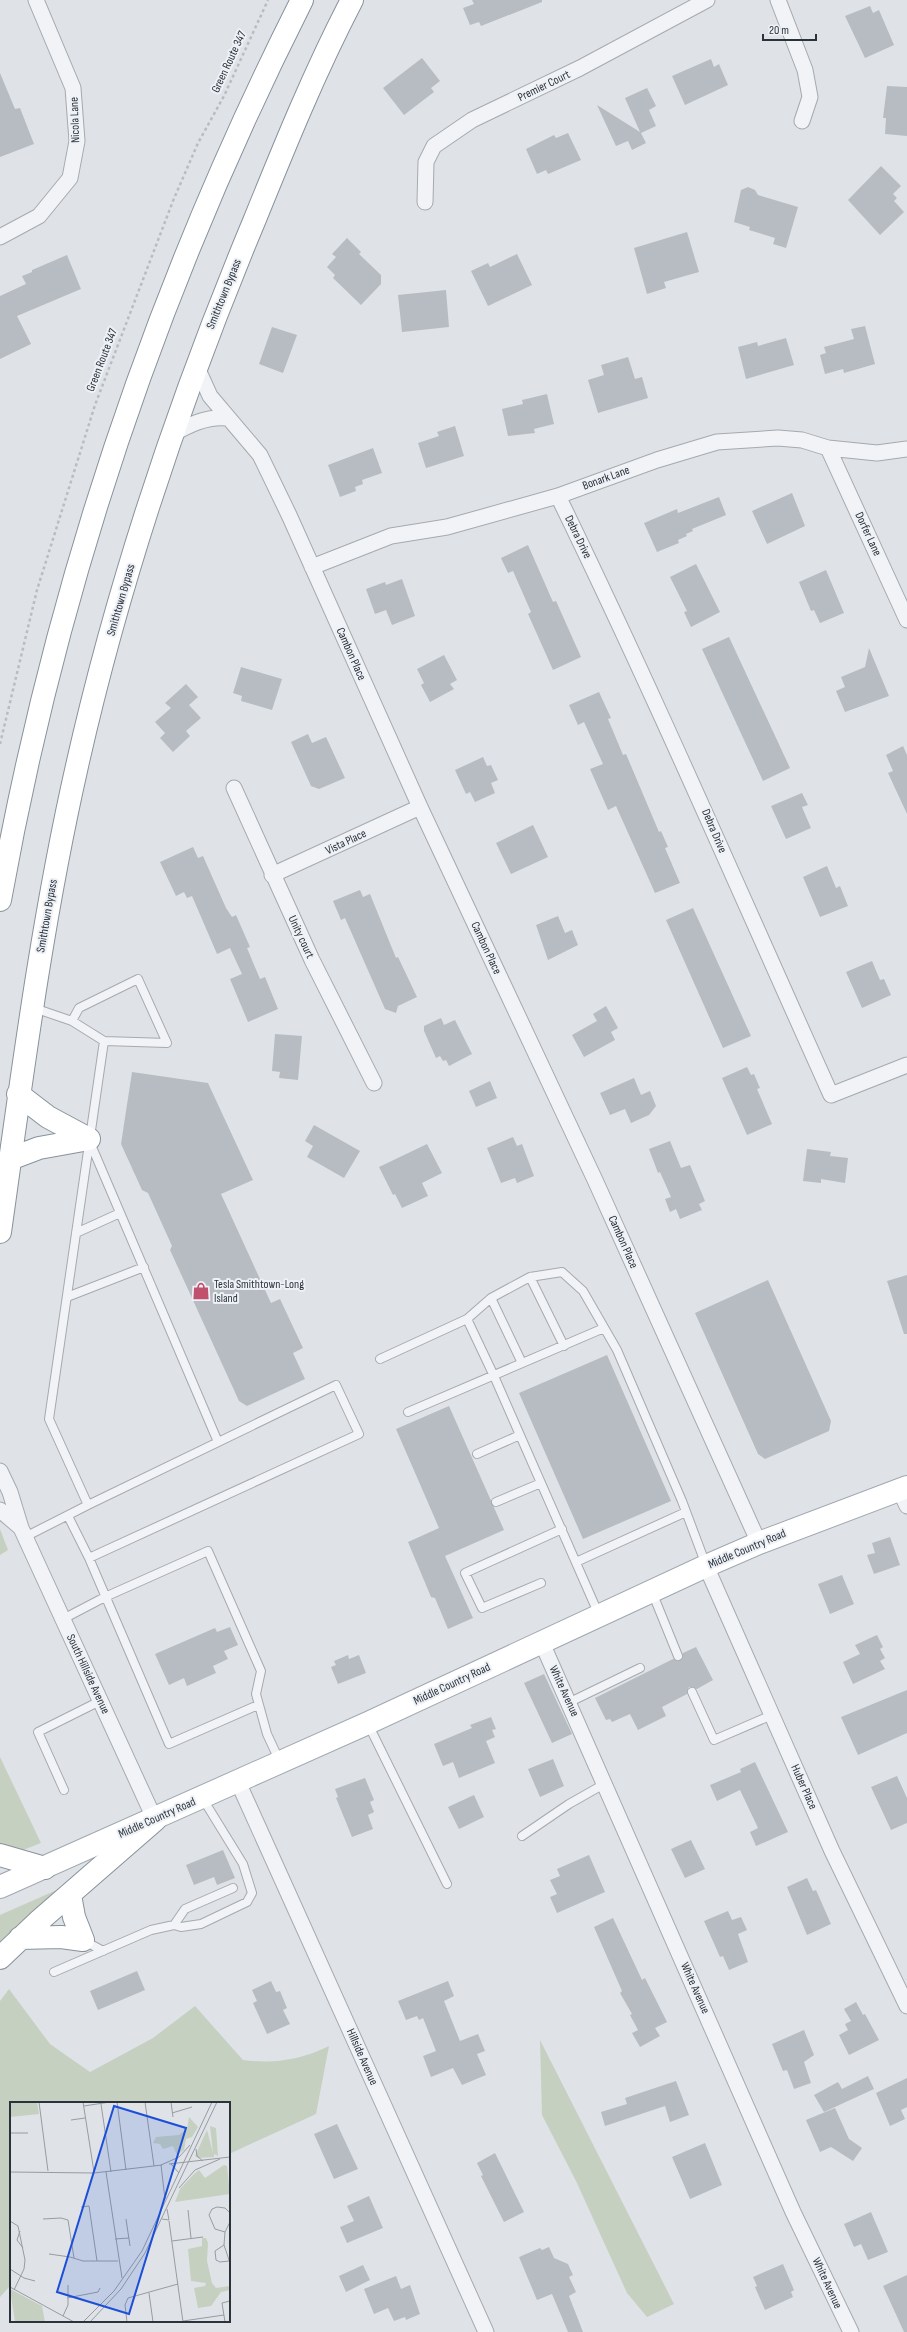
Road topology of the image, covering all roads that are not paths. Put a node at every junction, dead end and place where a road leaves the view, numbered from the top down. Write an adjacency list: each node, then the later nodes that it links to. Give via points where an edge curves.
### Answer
1 (36, 0): 8 (street, Nicola Lane, via 73,88 77,141 70,178 40,216)
2 (302, 0): 20 (main road, via 234,143 183,263 138,382 97,504 45,690)
3 (352, 0): 9 (main road, Smithtown Bypass, via 307,94)
4 (707, 0): 7 (street, Premier Court, via 580,68 472,120 434,146 426,162)
5 (778, 0): 6 (street, via 805,70 809,90 810,97)
6 (802, 121)
7 (425, 202)
8 (0, 237)
9 (196, 365): 10 (street, Cambon Place, via 210,396); 11 (main road, Smithtown Bypass)
10 (227, 418): 11 (street, via 200,421); 15 (street, Cambon Place, via 260,455)
11 (171, 435): 21 (main road, Smithtown Bypass, via 125,585 77,764 51,890)
12 (828, 448): 13 (street, Bonark Lane, via 877,453); 14 (street, Bonark Lane, via 802,440 778,438 717,442 657,460); 16 (street, Dorfer Lane)
13 (907, 449)
14 (558, 496): 15 (street, Bonark Lane, via 448,527 391,536); 24 (street, Debra Drive, via 703,805 831,1095)
15 (312, 567): 18 (street, Cambon Place)
16 (907, 620)
17 (234, 788): 19 (street, Unity court)
18 (420, 807): 19 (street, Vista Place); 56 (street, Cambon Place, via 598,1187)
19 (272, 875): 25 (street, Unity court)
20 (0, 900)
21 (32, 1008): 22 (lane); 26 (main road, Smithtown Bypass)
22 (72, 1021): 23 (lane); 23 (lane, via 78,1008 138,980 167,1043)
23 (104, 1041): 27 (lane)
24 (907, 1065)
25 (374, 1083)
26 (18, 1094): 27 (main road, via 48,1117); 28 (main road, Smithtown Bypass)
27 (89, 1139): 28 (main road, via 39,1148); 29 (lane); 31 (lane)
28 (10, 1159): 30 (main road, Smithtown Bypass)
29 (120, 1213): 31 (lane); 32 (lane)
30 (0, 1232)
31 (76, 1233): 34 (lane)
32 (144, 1267): 34 (lane); 44 (lane)
33 (530, 1278): 35 (lane); 37 (lane, via 562,1272 582,1291); 38 (lane)
34 (67, 1297): 50 (lane, via 49,1419)
35 (491, 1298): 36 (lane); 40 (lane)
36 (467, 1318): 39 (lane); 41 (lane)
37 (604, 1328): 38 (lane); 52 (lane, via 616,1350)
38 (564, 1346): 40 (lane)
39 (380, 1359)
40 (522, 1364): 41 (lane)
41 (494, 1376): 42 (lane); 43 (lane)
42 (408, 1412)
43 (520, 1435): 45 (lane); 47 (lane)
44 (218, 1442): 50 (lane); 57 (lane, via 336,1385 360,1434)
45 (477, 1454)
46 (0, 1471): 55 (street, South Hillside Avenue)
47 (541, 1483): 49 (lane); 54 (lane)
48 (904, 1494): 56 (main road, Middle Country Road)
49 (496, 1502)
50 (88, 1505): 53 (lane)
51 (0, 1510): 55 (street, South Hillside Avenue)
52 (686, 1512): 58 (lane); 59 (lane)
53 (68, 1516): 55 (lane); 57 (lane)
54 (562, 1529): 58 (lane); 60 (lane, via 465,1573 482,1608)
55 (23, 1532): 64 (street, South Hillside Avenue)
56 (759, 1543): 59 (main road, Middle Country Road)
57 (89, 1558): 62 (lane)
58 (576, 1562): 63 (lane)
59 (706, 1566): 61 (main road, Middle Country Road); 72 (street, Huber Place)
60 (541, 1583)
61 (651, 1591): 63 (main road, Middle Country Road); 66 (lane)
62 (104, 1597): 64 (lane); 71 (lane, via 169,1744); 71 (lane, via 208,1551 261,1671 256,1694)
63 (599, 1615): 65 (main road, Middle Country Road)
64 (63, 1619): 69 (street, South Hillside Avenue)
65 (542, 1642): 70 (street, White Avenue); 73 (main road, Middle Country Road)
66 (678, 1656)
67 (640, 1668): 70 (lane)
68 (692, 1692): 72 (lane, via 714,1740)
69 (100, 1701): 77 (lane, via 38,1732); 79 (street, South Hillside Avenue)
70 (570, 1702): 76 (street, White Avenue)
71 (258, 1705): 74 (lane)
72 (772, 1715): 93 (street, Huber Place, via 832,1851)
73 (368, 1723): 74 (main road, Middle Country Road); 83 (lane)
74 (280, 1763): 75 (main road, Middle Country Road)
75 (238, 1782): 78 (main road, Middle Country Road); 94 (street, Hillside Avenue)
76 (606, 1783): 80 (lane); 95 (street, White Avenue, via 793,2212)
77 (64, 1790)
78 (202, 1798): 79 (main road, Middle Country Road); 87 (lane, via 243,1864 252,1893 247,1902 201,1924 181,1927)
79 (154, 1820): 82 (main road, Middle Country Road); 86 (main road)
80 (522, 1836)
81 (0, 1855): 82 (main road)
82 (45, 1868): 84 (main road, Middle Country Road)
83 (447, 1884)
84 (0, 1887)
85 (233, 1888): 87 (lane, via 185,1909)
86 (70, 1895): 88 (main road); 89 (main road, via 74,1917)
87 (174, 1924): 90 (lane, via 151,1930)
88 (20, 1938): 89 (main road, via 61,1937); 91 (main road)
89 (83, 1940): 90 (lane)
90 (103, 1951): 92 (lane)
91 (0, 1958)
92 (54, 1972)
93 (907, 2006)
94 (486, 2332)
95 (850, 2332)

